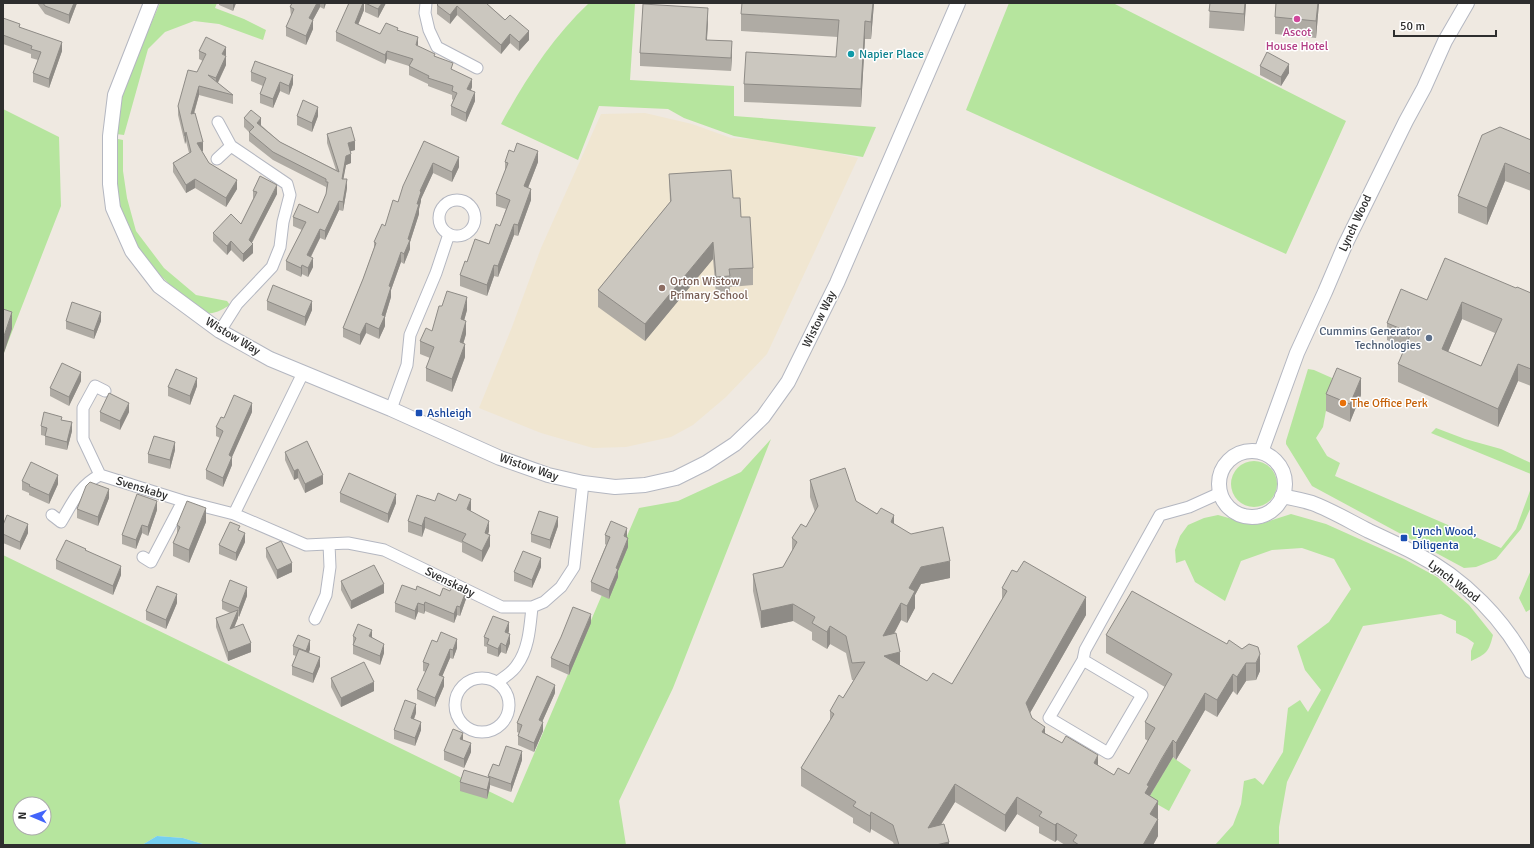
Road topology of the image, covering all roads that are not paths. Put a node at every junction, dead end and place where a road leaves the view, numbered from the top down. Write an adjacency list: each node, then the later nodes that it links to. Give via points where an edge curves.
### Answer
1 (151, 3): 10 (street, Wistow Way, via 115,95 110,136 113,208 132,251 159,286)
2 (426, 3): 5 (street, via 425,13 429,30 437,47)
3 (1467, 3): 14 (street, Lynch Wood, via 1445,41 1345,245 1297,354)
4 (956, 4): 16 (street, Wistow Way, via 837,283 788,382 763,417 735,444 676,478 645,485 615,487)
5 (477, 68)
6 (218, 122): 7 (street)
7 (231, 146): 8 (street); 10 (street, via 287,184 290,195 280,247 272,267 237,304)
8 (217, 159)
9 (449, 234): 13 (street, via 410,335 407,365)
10 (220, 331): 11 (street, Wistow Way, via 270,359)
11 (303, 372): 13 (street, Wistow Way); 20 (street)
12 (105, 391): 15 (street, Svenskaby, via 95,386 83,408 84,439)
13 (391, 409): 16 (street, Wistow Way, via 500,458 548,475)
14 (1261, 452): 17 (street, via 1246,451 1226,463 1219,478); 18 (street, via 1275,461 1283,474)
15 (100, 475): 19 (street, Svenskaby); 21 (street, Svenskaby, via 89,481 78,494 65,524)
16 (583, 483): 24 (street, Svenskaby, via 574,568 561,587 544,602)
17 (1220, 494): 18 (street, via 1224,502 1237,514 1255,517 1271,510); 26 (street, via 1189,507 1160,515 1085,650)
18 (1282, 496): 27 (street, Lynch Wood, via 1312,503 1414,553 1450,576 1494,615 1516,644)
19 (183, 501): 20 (street, Svenskaby); 23 (street, Svenskaby)
20 (234, 514): 22 (street, Svenskaby, via 306,544)
21 (52, 515)
22 (329, 544): 24 (street, Svenskaby, via 348,543 384,550 502,607); 25 (street, via 330,567 326,595)
23 (151, 562)
24 (532, 607): 28 (street, via 529,635 524,651 517,666)
25 (314, 619)
26 (1082, 660): 26 (street, via 1142,695 1108,753 1049,718)
27 (1531, 671)
28 (498, 682): 28 (street, via 505,688 509,697 508,716 495,729 486,732 470,729 463,724 455,709 458,692 463,685 475,678 489,678)

